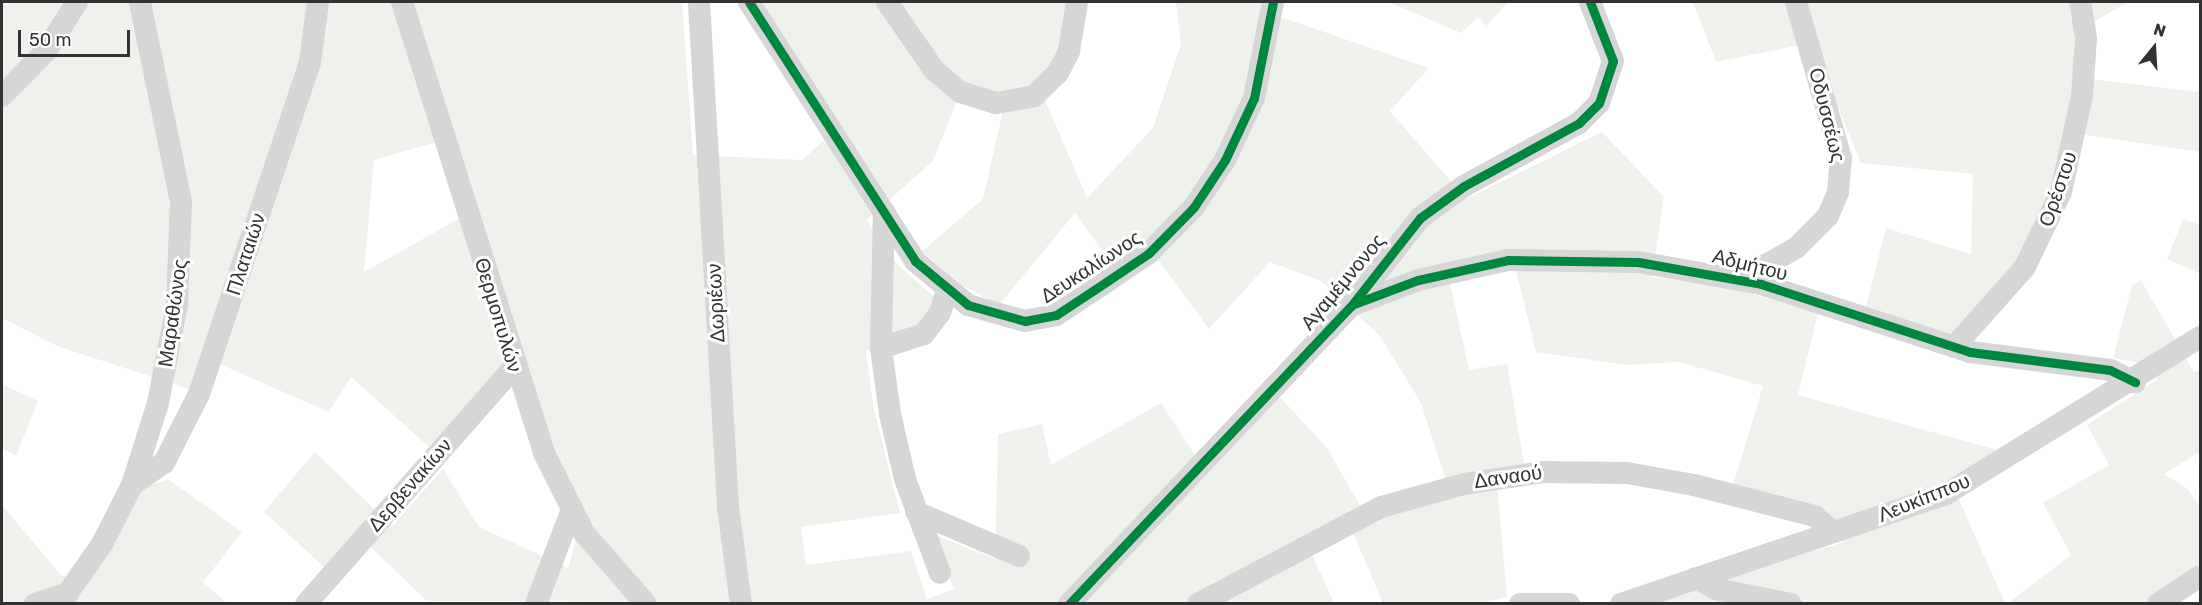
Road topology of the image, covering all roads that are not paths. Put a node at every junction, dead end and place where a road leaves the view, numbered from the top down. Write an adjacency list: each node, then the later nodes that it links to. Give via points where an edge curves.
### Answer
1 (77, 2): 13 (street, via 46,51)
2 (140, 2): 25 (street, Μαραθώνος, via 170,130 182,224 166,370)
3 (318, 2): 25 (street, Πλαταιών, via 310,62 199,394 164,463)
4 (402, 2): 23 (street, Θερμοπυλών)
5 (699, 2): 38 (street, Δωριέων, via 728,507)
6 (749, 2): 14 (street, Δευκαλίωνος)
7 (886, 2): 8 (street, via 934,70 960,92 996,103 1034,96 1058,73 1069,51)
8 (1077, 2)
9 (1273, 2): 16 (street, Δευκαλίωνος, via 1262,73 1237,139 1201,198 1158,245 1083,298 1036,320 992,316)
10 (1590, 2): 17 (street, Αγαμέμνονος, via 1613,61 1599,103 1579,123 1427,212)
11 (1796, 2): 15 (street, Οδυσσέως, via 1840,158 1838,192 1828,216 1796,248 1768,264)
12 (2080, 2): 19 (street, Ορέστου, via 2085,66 2061,192 2025,267)
13 (2, 96)
14 (884, 209): 16 (street, Δευκαλίωνος, via 915,261); 20 (street)
15 (1727, 276): 17 (street, Αδμήτου, via 1611,260 1525,259 1418,280); 19 (street, Αδμήτου)
16 (947, 290): 20 (street, via 928,330)
17 (1351, 306): 39 (street, Αγαμέμνονος)
18 (2200, 338): 22 (street, Λευκίππου)
19 (1954, 347): 24 (street, Αδμήτου, via 2005,359 2110,370)
20 (881, 348): 27 (street, via 894,437)
21 (2200, 359): 22 (street)
22 (2170, 361): 24 (street, Λευκίππου)
23 (514, 367): 26 (street, Θερμοπυλών); 35 (street, Δερβενακίων)
24 (2135, 382): 28 (street, Λευκίππου, via 1957,489)
25 (132, 485): 33 (street, Μαραθώνος)
26 (571, 512): 36 (street); 37 (street, Θερμοπυλών)
27 (916, 512): 29 (street); 30 (street)
28 (1833, 532): 32 (street, Λευκίππου); 40 (street, Δαναού, via 1815,516 1694,485 1627,473 1542,471 1464,484 1381,507)
29 (1019, 556)
30 (940, 573)
31 (2200, 576): 45 (street)
32 (1696, 578): 43 (street, Λευκίππου); 44 (street, via 1716,589)
33 (64, 598): 34 (street)
34 (35, 603)
35 (306, 603)
36 (536, 603)
37 (646, 603)
38 (741, 603)
39 (1069, 603)
40 (1198, 603)
41 (1520, 603): 42 (street)
42 (1569, 603)
43 (1621, 603)
44 (1791, 603)
45 (2158, 603)

